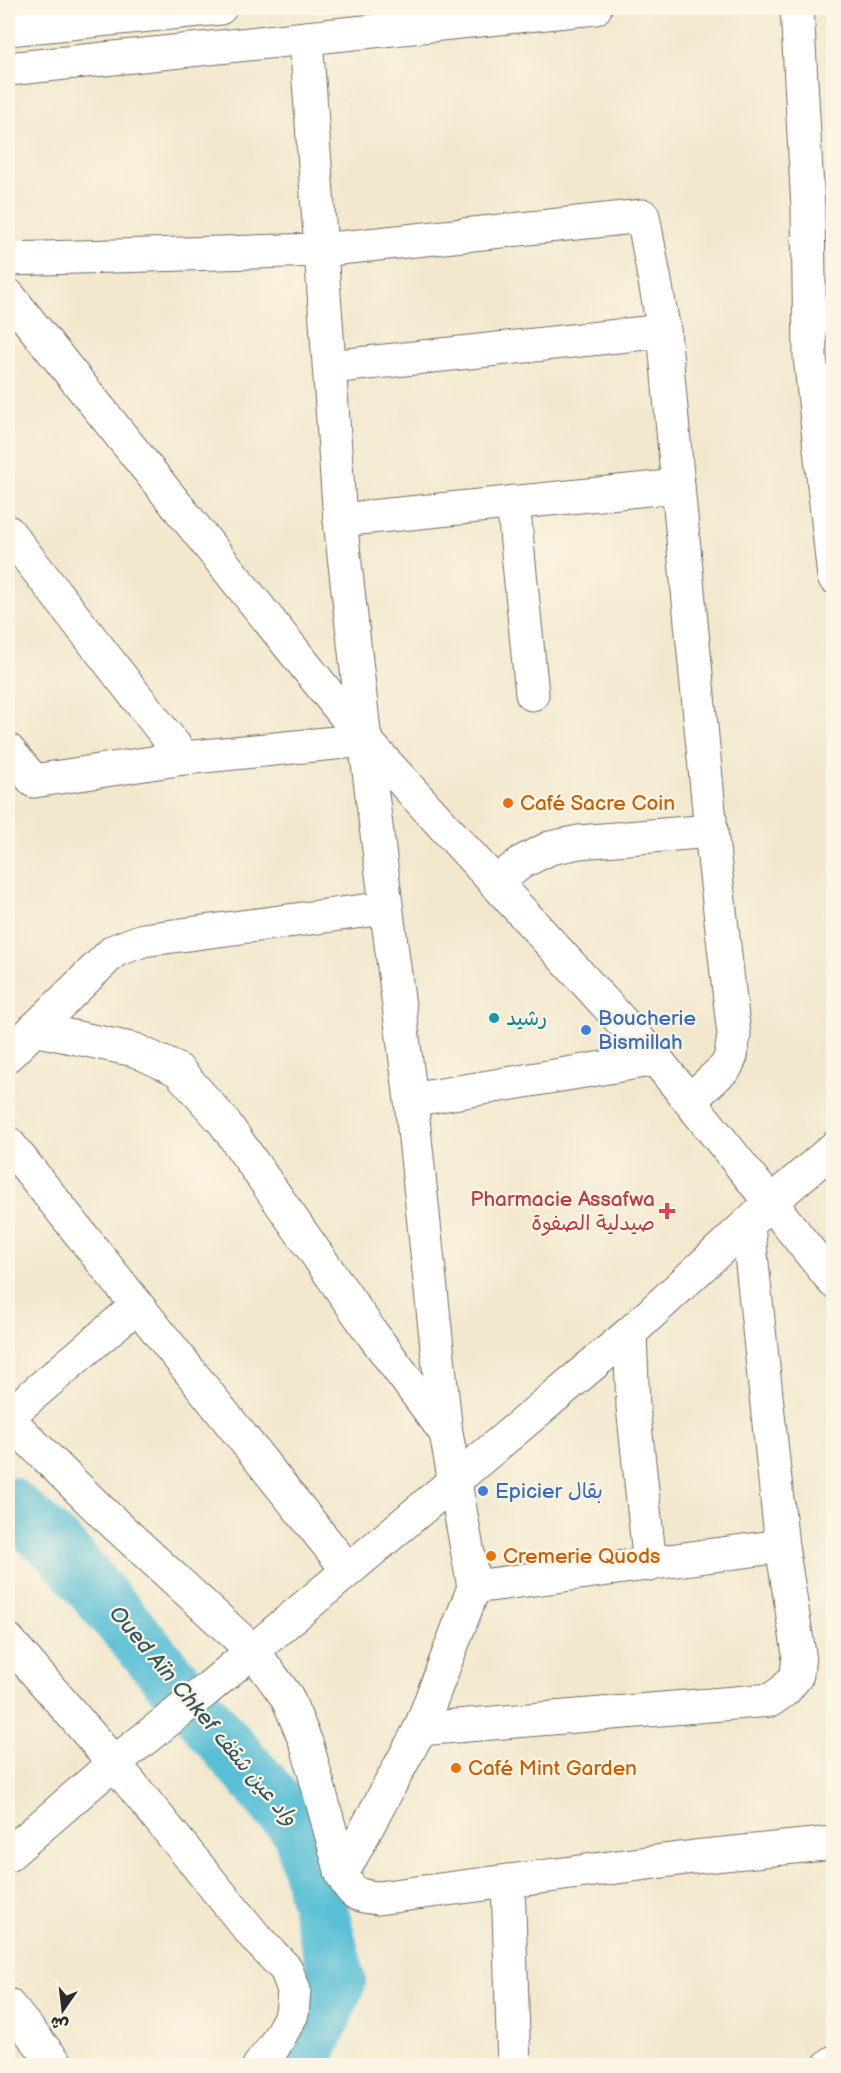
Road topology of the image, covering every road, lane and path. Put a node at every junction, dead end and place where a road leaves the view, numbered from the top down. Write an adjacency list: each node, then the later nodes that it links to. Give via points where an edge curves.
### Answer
1 (220, 8): 4 (street)
2 (595, 8): 5 (street)
3 (797, 8): 7 (street)
4 (8, 29)
5 (306, 38): 6 (street); 8 (street)
6 (8, 69)
7 (821, 207): 17 (street, via 810,356)
8 (321, 250): 9 (street); 11 (street, via 643,216); 12 (street)
9 (8, 259)
10 (8, 295): 19 (street)
11 (663, 331): 12 (street); 13 (street)
12 (330, 367): 15 (street)
13 (678, 486): 14 (street); 22 (street)
14 (513, 502): 15 (street); 18 (street)
15 (340, 520): 19 (street)
16 (8, 532): 21 (street)
17 (834, 577)
18 (532, 694)
19 (365, 740): 21 (street); 23 (street); 24 (street)
20 (8, 750): 21 (street, via 34,781)
21 (184, 758)
22 (711, 831): 23 (street, via 550,848 522,862); 29 (street, via 734,1035 726,1067)
23 (495, 883): 27 (street)
24 (386, 908): 25 (street, via 143,940 114,951); 28 (street)
25 (34, 1029): 26 (street); 38 (street, via 135,1050 178,1070 224,1122)
26 (8, 1055)
27 (656, 1059): 28 (street); 29 (street)
28 (411, 1100): 38 (street)
29 (690, 1100): 32 (street)
30 (8, 1143): 35 (street)
31 (834, 1148): 32 (street)
32 (771, 1202): 33 (street); 34 (street)
33 (748, 1226): 36 (street); 40 (street)
34 (834, 1282)
35 (137, 1306): 37 (street); 42 (street)
36 (630, 1333): 39 (street); 41 (street, via 633,1407)
37 (8, 1417): 45 (street, via 102,1512)
38 (446, 1433): 39 (street)
39 (455, 1480): 42 (street); 43 (street)
40 (782, 1546): 41 (street); 46 (street, via 799,1654 797,1675 771,1700)
41 (650, 1565): 43 (street)
42 (348, 1570): 45 (street)
43 (474, 1587): 46 (street)
44 (8, 1640): 47 (street)
45 (253, 1651): 47 (street); 50 (street, via 287,1697 307,1745)
46 (420, 1729): 50 (street)
47 (115, 1762): 49 (street); 55 (street, via 257,1939 286,1969 294,1990 292,2014)
48 (834, 1843): 51 (street)
49 (8, 1855)
50 (342, 1874): 51 (street, via 350,1890 378,1898)
51 (508, 1881): 56 (street)
52 (8, 2005): 54 (street)
53 (834, 2062): 57 (street)
54 (58, 2066)
55 (259, 2066)
56 (514, 2066)
57 (829, 2066)

